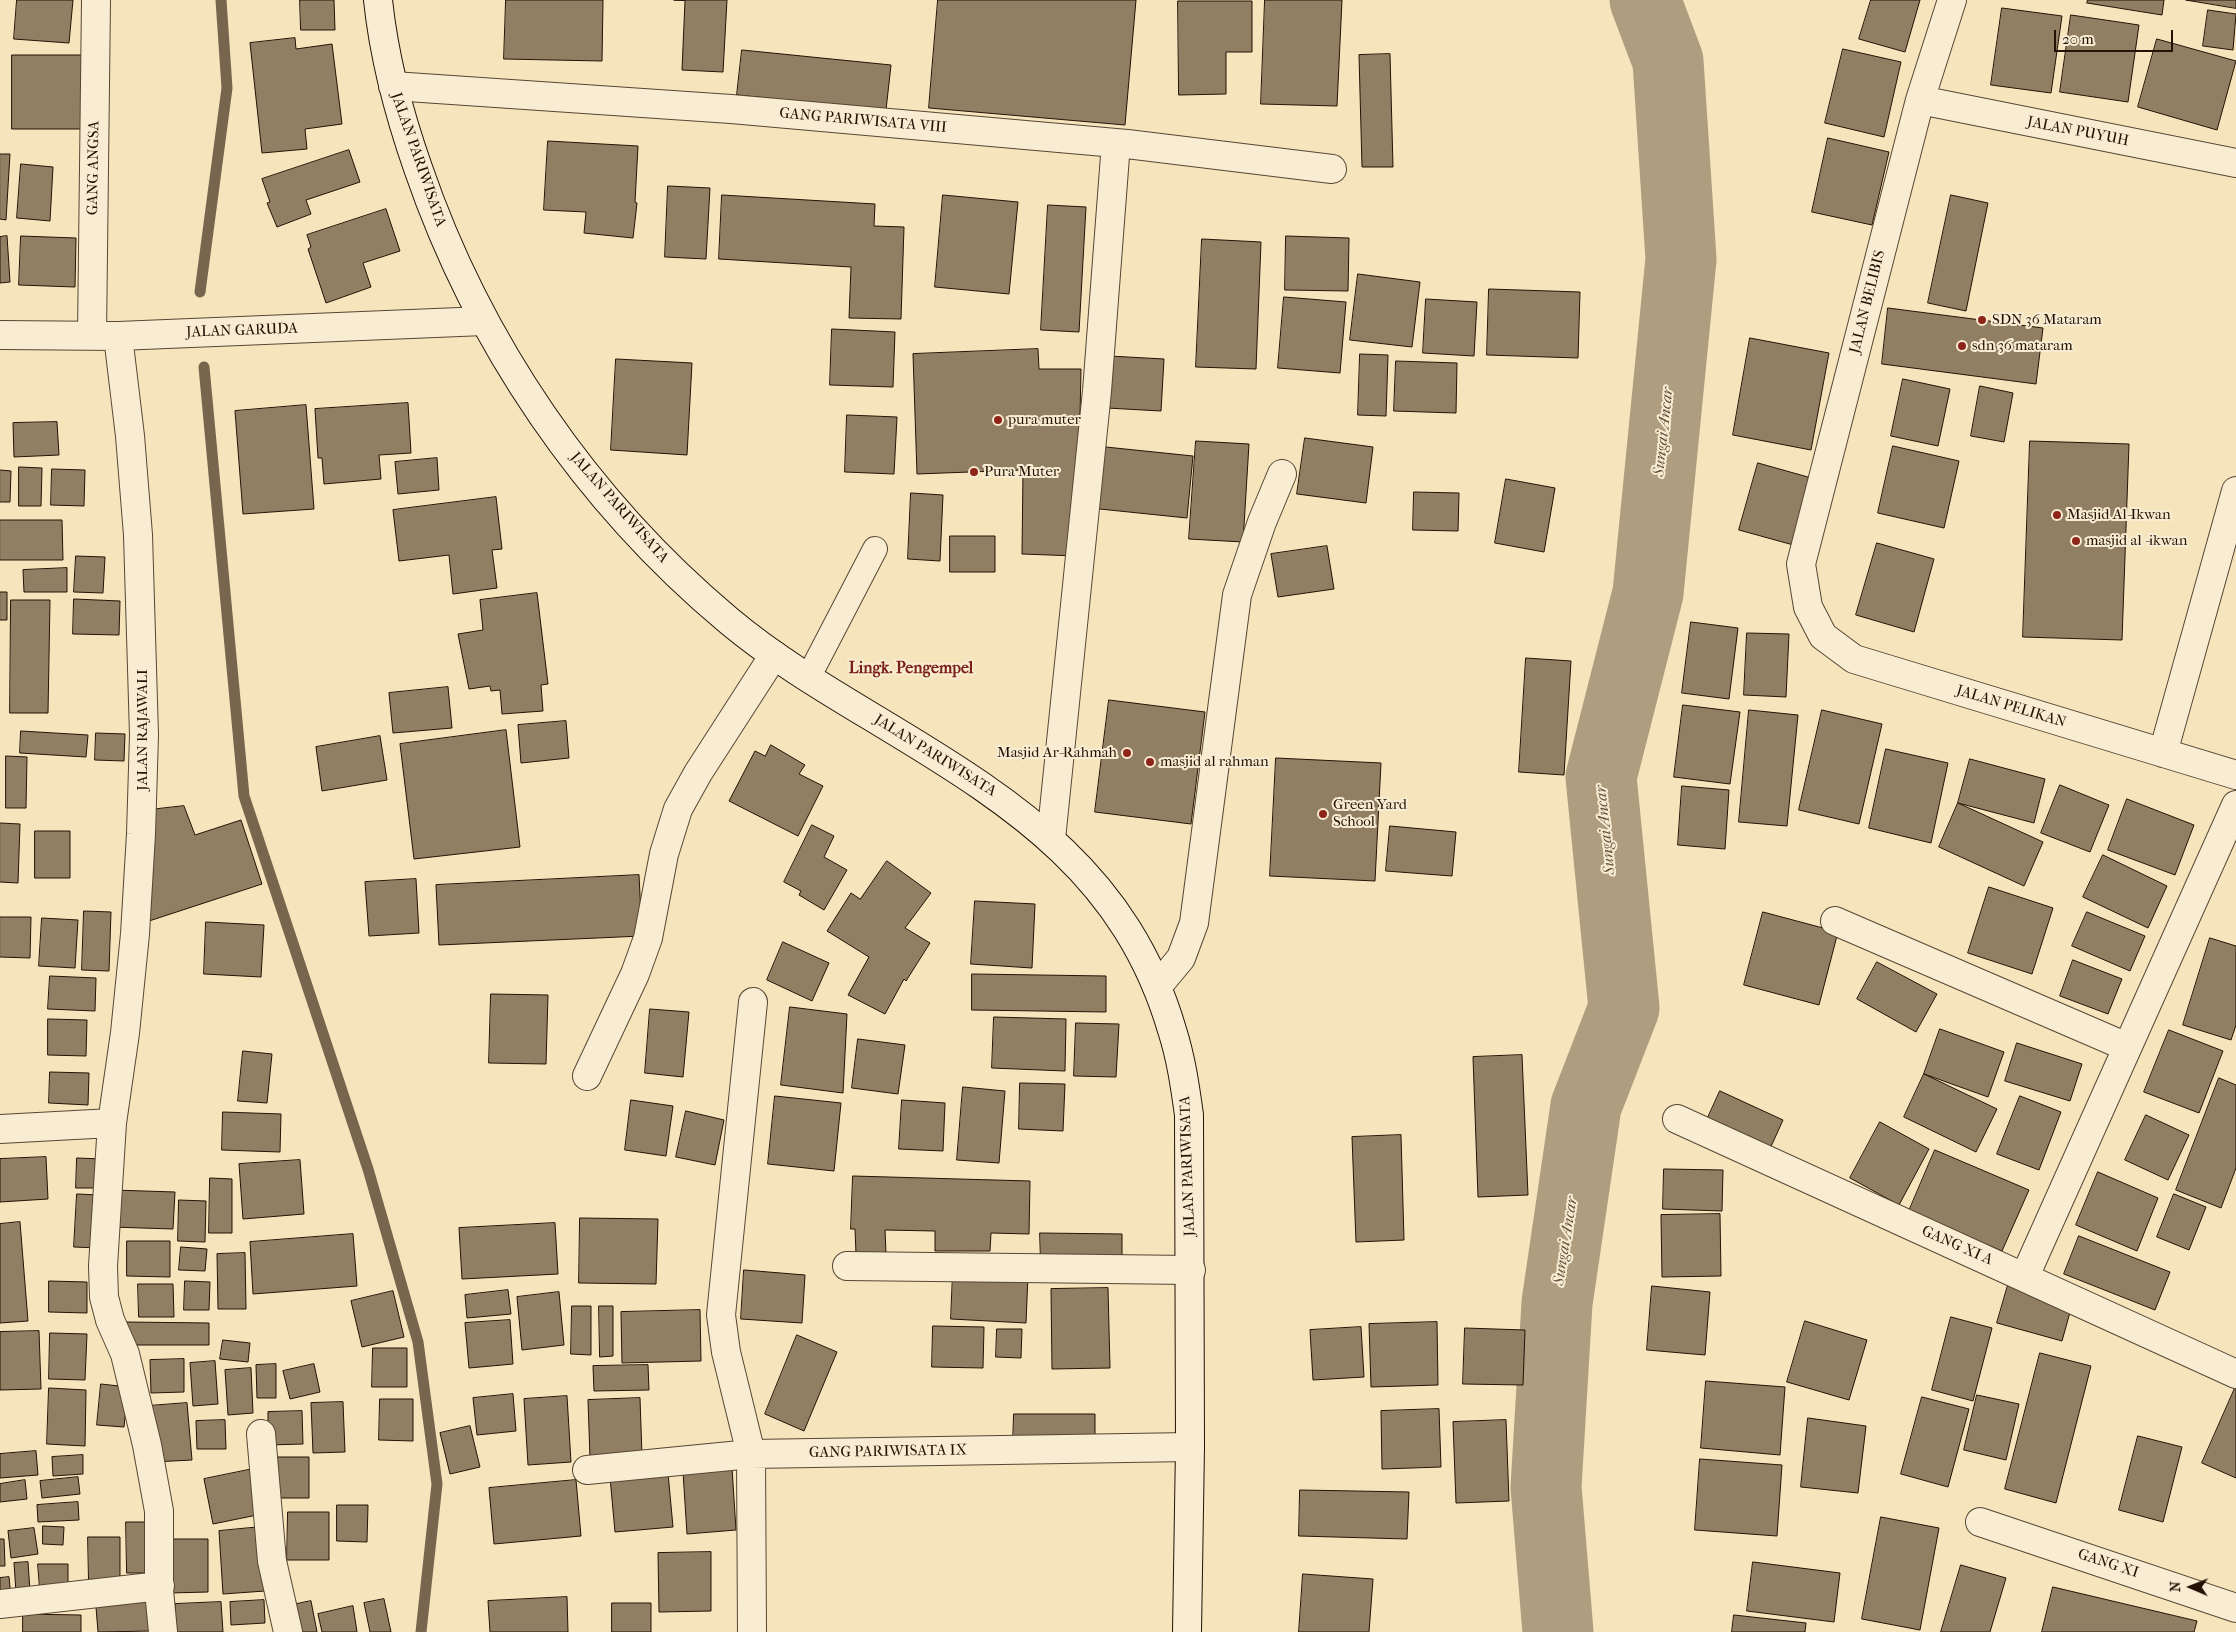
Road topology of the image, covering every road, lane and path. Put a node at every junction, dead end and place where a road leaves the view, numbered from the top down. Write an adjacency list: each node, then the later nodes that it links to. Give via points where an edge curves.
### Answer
1 (96, 0): 11 (street, GANG ANGSA)
2 (378, 0): 4 (street, JALAN PARIWISATA)
3 (1952, 0): 5 (street, JALAN BELIBIS)
4 (393, 86): 6 (street, GANG PARIWISATA VIII, via 731,110); 9 (street, JALAN PARIWISATA, via 429,200)
5 (1920, 100): 7 (street, JALAN PUYUH); 15 (street, JALAN BELIBIS, via 1801,564)
6 (1116, 143): 8 (street, GANG PARIWISATA VIII); 21 (street, via 1097,391)
7 (2236, 163)
8 (1332, 170)
9 (484, 321): 11 (street, JALAN GARUDA); 16 (street, JALAN PARIWISATA, via 518,380 598,489 693,588)
10 (0, 335): 11 (street, JALAN GARUDA)
11 (105, 336): 28 (street, JALAN RAJAWALI, via 130,436 138,535 144,734 135,934)
12 (1282, 474): 23 (street, via 1237,595 1194,923 1181,958)
13 (2236, 491): 18 (street)
14 (874, 549): 17 (lane)
15 (1808, 607): 18 (street, JALAN PELIKAN, via 1823,636 1854,659)
16 (774, 655): 17 (street, JALAN PARIWISATA); 26 (street, via 678,809 664,854 648,938)
17 (808, 678): 21 (street, JALAN PARIWISATA, via 1000,798)
18 (2163, 753): 19 (street, JALAN PELIKAN)
19 (2236, 775)
20 (2236, 805): 25 (street)
21 (1051, 839): 23 (street, JALAN PARIWISATA, via 1087,874 1115,911 1136,943)
22 (1835, 921): 25 (street)
23 (1157, 987): 31 (street, JALAN PARIWISATA, via 1174,1033 1189,1115)
24 (753, 1002): 36 (street, via 721,1315 726,1352)
25 (2127, 1047): 32 (street)
26 (588, 1076)
27 (1678, 1119): 32 (street, GANG XI A)
28 (112, 1122): 29 (street); 39 (street, JALAN RAJAWALI, via 104,1297 110,1320 126,1354 147,1445 159,1511)
29 (0, 1129)
30 (847, 1266): 31 (street)
31 (1191, 1270): 35 (street, JALAN PARIWISATA)
32 (2025, 1276): 33 (street, GANG XI A)
33 (2236, 1374)
34 (261, 1434): 43 (street, via 272,1561)
35 (1190, 1447): 36 (street, GANG PARIWISATA IX); 45 (street, JALAN PARIWISATA)
36 (751, 1454): 37 (street, GANG PARIWISATA IX); 44 (street)
37 (587, 1470)
38 (1980, 1522): 41 (street, GANG XI)
39 (160, 1586): 40 (street); 42 (street, JALAN RAJAWALI)
40 (0, 1604)
41 (2236, 1608)
42 (163, 1632)
43 (288, 1632)
44 (752, 1632)
45 (1187, 1632)

